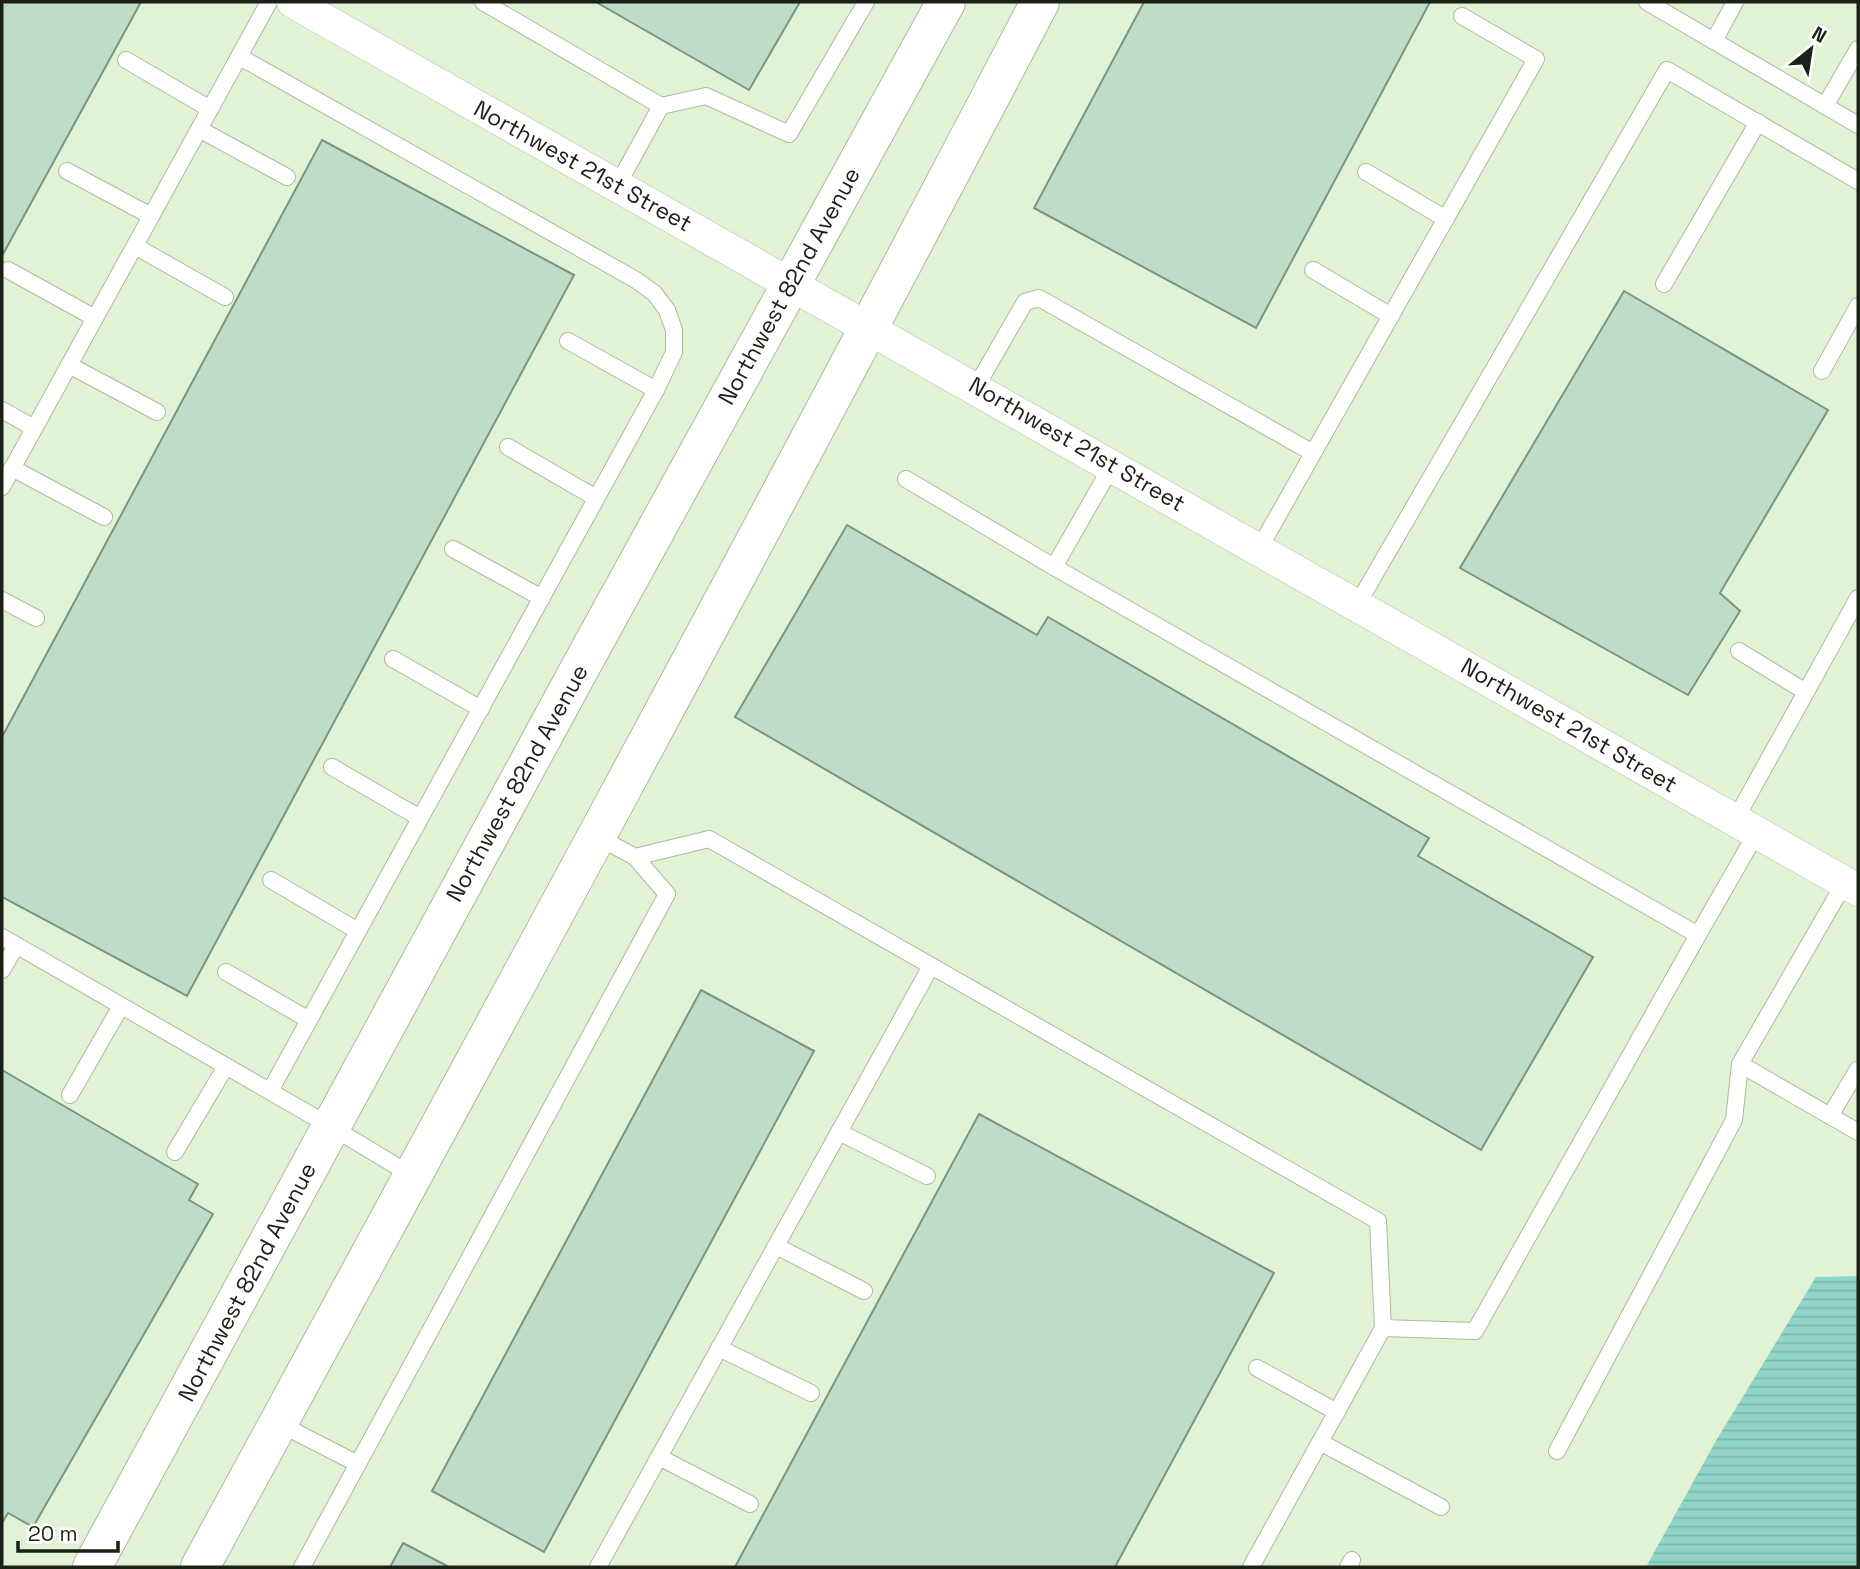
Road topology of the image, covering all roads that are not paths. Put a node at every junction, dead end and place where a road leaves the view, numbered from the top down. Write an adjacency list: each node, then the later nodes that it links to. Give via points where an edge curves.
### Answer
1 (269, 2): 12 (lane)
2 (293, 2): 24 (street, Northwest 21st Street)
3 (484, 2): 14 (lane)
4 (866, 2): 14 (lane, via 789,134 706,96)
5 (946, 2): 30 (street, Northwest 82nd Avenue)
6 (1040, 2): 36 (street)
7 (1647, 2): 10 (lane)
8 (1735, 2): 10 (lane)
9 (1462, 16): 26 (lane, via 1536,59)
10 (1714, 41): 15 (lane)
11 (1858, 49): 15 (lane)
12 (240, 57): 16 (lane); 41 (lane, via 654,293 674,330 674,352)
13 (125, 60): 16 (lane)
14 (661, 106): 24 (lane)
15 (1825, 106): 18 (lane)
16 (211, 109): 19 (lane)
17 (1758, 122): 23 (lane); 31 (lane); 59 (lane, via 1667,69)
18 (1858, 125)
19 (199, 129): 22 (lane); 25 (lane)
20 (67, 171): 25 (lane)
21 (1366, 172): 26 (lane)
22 (287, 177)
23 (1858, 181)
24 (617, 186): 30 (street, Northwest 21st Street)
25 (151, 216): 27 (lane)
26 (1446, 219): 34 (lane)
27 (135, 246): 32 (lane); 35 (lane)
28 (8, 270): 35 (lane)
29 (1313, 270): 34 (lane)
30 (791, 282): 36 (street, Northwest 21st Street); 87 (street, Northwest 82nd Avenue)
31 (1664, 284)
32 (225, 297)
33 (1858, 306): 39 (lane)
34 (1391, 316): 46 (lane)
35 (95, 317): 38 (lane)
36 (870, 327): 40 (street, Northwest 21st Street); 68 (street)
37 (568, 341): 41 (lane)
38 (69, 365): 43 (lane); 44 (lane)
39 (1822, 371)
40 (976, 387): 46 (lane, via 1025,302 1039,298); 47 (street, Northwest 21st Street)
41 (656, 390): 51 (lane)
42 (2, 410): 44 (lane)
43 (157, 412)
44 (34, 428): 48 (lane)
45 (508, 447): 51 (lane)
46 (1313, 453): 53 (lane)
47 (1113, 464): 53 (street, Northwest 21st Street); 55 (lane)
48 (12, 468): 50 (lane); 52 (lane)
49 (906, 479): 55 (lane)
50 (2, 487)
51 (596, 498): 56 (lane)
52 (104, 517)
53 (1259, 549): 59 (street, Northwest 21st Street)
54 (453, 550): 56 (lane)
55 (1054, 567): 73 (lane)
56 (542, 598): 64 (lane)
57 (1858, 598): 63 (lane)
58 (2, 600): 60 (lane)
59 (1357, 605): 67 (street, Northwest 21st Street)
60 (36, 618)
61 (1739, 651): 63 (lane)
62 (393, 659): 64 (lane)
63 (1806, 692): 67 (lane)
64 (481, 709): 66 (lane)
65 (331, 767): 66 (lane)
66 (420, 818): 72 (lane)
67 (1746, 826): 71 (street, Northwest 21st Street); 73 (lane)
68 (595, 836): 69 (lane); 91 (street)
69 (635, 857): 76 (lane, via 709,839); 104 (lane, via 667,894)
70 (271, 880): 72 (lane)
71 (1852, 886): 81 (lane)
72 (358, 931): 80 (lane)
73 (1698, 935): 95 (lane, via 1475,1331)
74 (2, 937): 75 (lane)
75 (16, 946): 77 (lane); 79 (lane)
76 (931, 966): 88 (lane); 95 (lane, via 1378,1221)
77 (2, 970)
78 (226, 972): 80 (lane)
79 (121, 1006): 82 (lane); 85 (lane)
80 (309, 1020): 84 (lane)
81 (1740, 1064): 86 (lane); 102 (lane, via 1734,1120)
82 (226, 1066): 84 (lane); 90 (lane)
83 (1858, 1069): 86 (lane)
84 (270, 1091): 87 (lane)
85 (70, 1095)
86 (1830, 1116): 89 (lane)
87 (330, 1126): 91 (lane); 107 (street, Northwest 82nd Avenue)
88 (839, 1132): 92 (lane); 93 (lane)
89 (1858, 1132)
90 (175, 1152)
91 (413, 1176): 100 (street)
92 (927, 1176)
93 (776, 1246): 94 (lane); 96 (lane)
94 (864, 1291)
95 (1383, 1328): 99 (lane)
96 (719, 1348): 98 (lane); 103 (lane)
97 (1257, 1368): 99 (lane)
98 (811, 1393)
99 (1337, 1412): 101 (lane)
100 (278, 1423): 104 (lane); 108 (street)
101 (1320, 1442): 106 (lane); 111 (lane)
102 (1557, 1451)
103 (659, 1457): 105 (lane); 110 (lane)
104 (358, 1464): 109 (lane)
105 (750, 1504)
106 (1441, 1507)
107 (92, 1567)
108 (200, 1567)
109 (302, 1567)
110 (598, 1567)
111 (1251, 1567)

